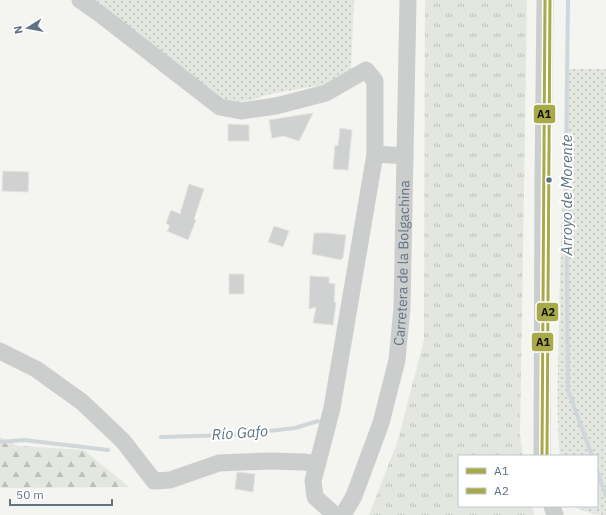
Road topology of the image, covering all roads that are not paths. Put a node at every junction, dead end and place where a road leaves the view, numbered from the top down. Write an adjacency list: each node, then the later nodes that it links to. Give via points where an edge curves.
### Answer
1 (80, 0): 4 (street, via 220,107 241,111 276,106 326,93 366,70 375,81)
2 (408, 0): 5 (street, Carretera de la Bolgachina)
3 (545, 0): 7 (street)
4 (375, 154): 5 (street); 8 (street, via 332,408)
5 (405, 156): 10 (street, Carretera de la Bolgachina, via 402,308 397,360 381,423 354,496)
6 (0, 351): 8 (street, via 36,369 82,402 123,441 154,481 170,480 219,463 270,461)
7 (542, 455)
8 (317, 464): 9 (street, via 313,481 315,497)
9 (336, 515)
10 (342, 515)

